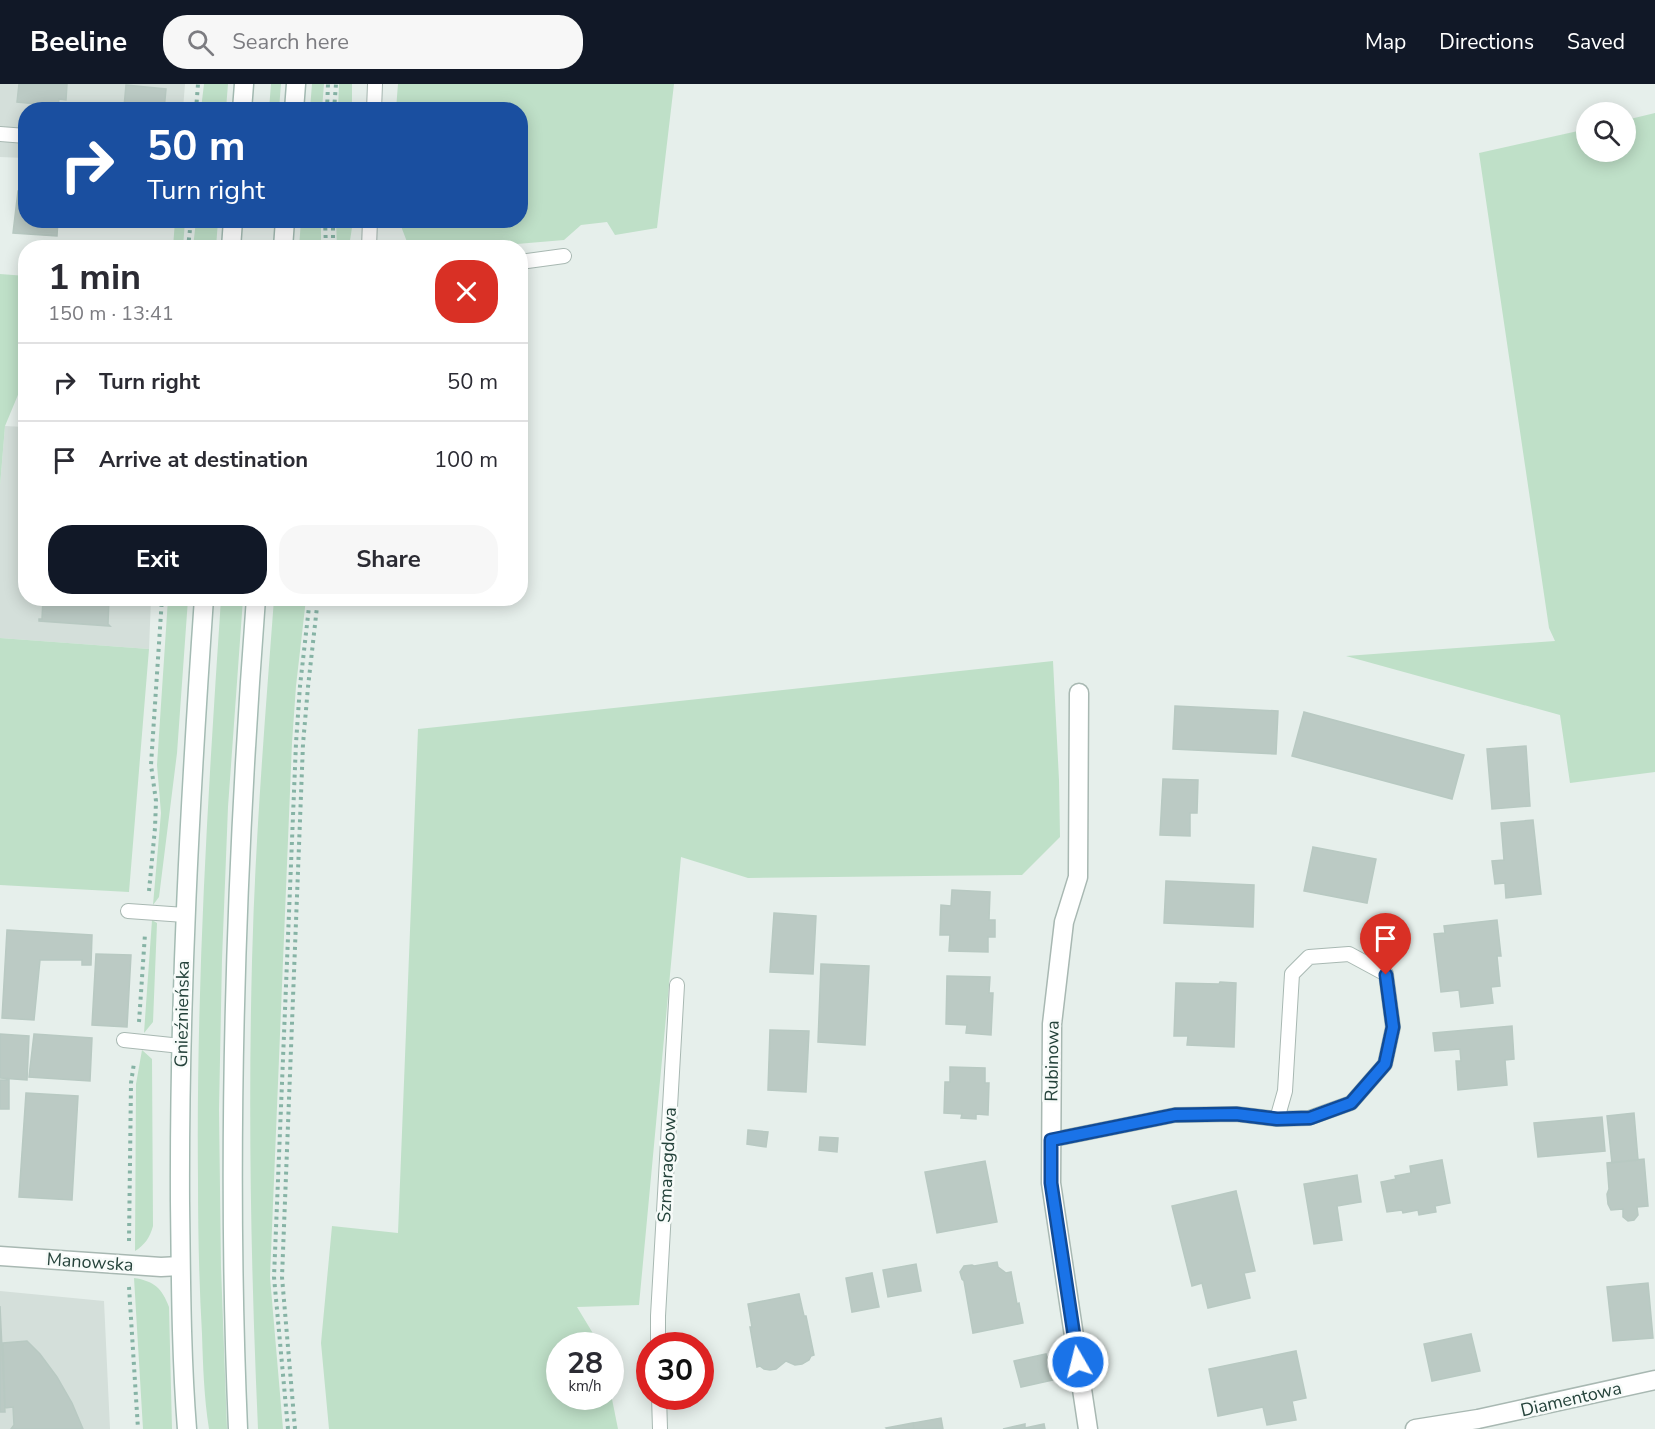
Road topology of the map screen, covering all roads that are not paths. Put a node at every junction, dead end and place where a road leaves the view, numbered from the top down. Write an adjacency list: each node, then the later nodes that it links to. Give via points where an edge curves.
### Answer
1 (244, 84): 4 (main road)
2 (296, 84): 5 (main road)
3 (375, 84): 6 (lane)
4 (243, 102)
5 (295, 102)
6 (374, 102)
7 (0, 134): 8 (lane)
8 (18, 135)
9 (564, 256): 10 (lane)
10 (528, 261)
11 (203, 606): 15 (main road, Gnieźnieńska)
12 (256, 606): 27 (main road, via 234,1037 233,1256)
13 (1079, 693): 20 (main road, Rubinowa, via 1078,877 1064,922 1052,1024)
14 (128, 911): 15 (lane)
15 (185, 915): 18 (main road, Gnieźnieńska)
16 (677, 985): 23 (lane, Szmaragdowa)
17 (124, 1040): 18 (lane)
18 (181, 1046): 22 (main road, Gnieźnieńska)
19 (1277, 1119): 19 (lane, via 1310,1118 1351,1103 1385,1064 1393,1027 1386,975 1349,954 1309,957 1292,974 1285,1091); 20 (lane, via 1236,1114 1175,1115)
20 (1051, 1140): 29 (main road, Rubinowa, via 1051,1183)
21 (0, 1256): 22 (main road, Manowska)
22 (180, 1266): 26 (main road, Gnieźnieńska)
23 (658, 1332)
24 (1655, 1380): 30 (main road, Diamentowa)
25 (659, 1410): 28 (lane)
26 (187, 1429)
27 (238, 1429)
28 (660, 1429)
29 (1088, 1429)
30 (1415, 1429)

